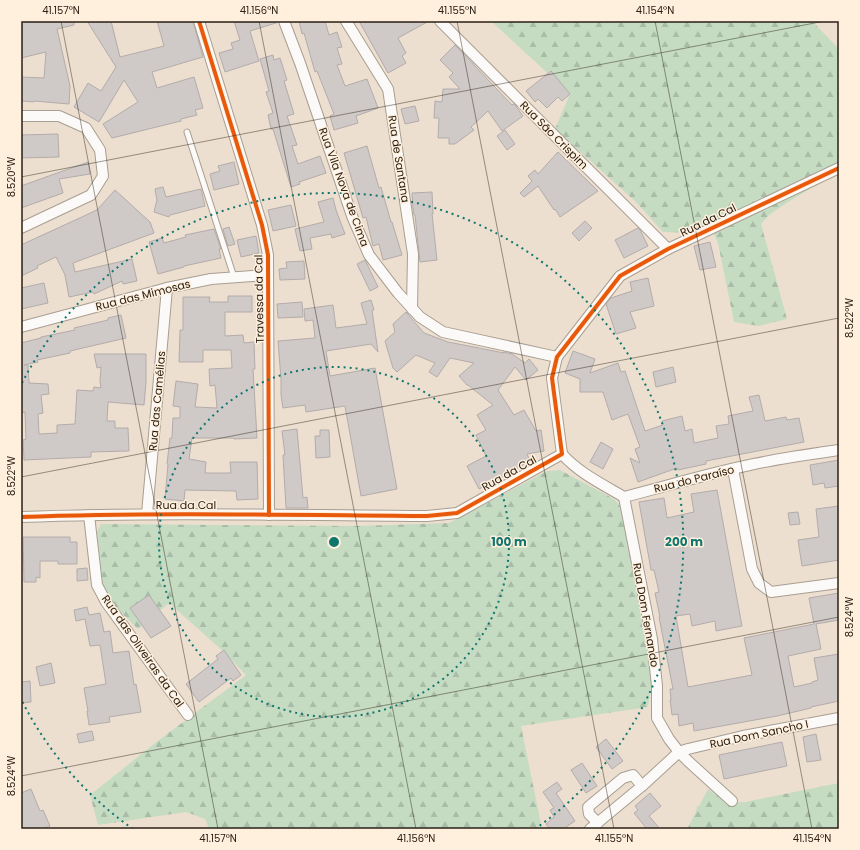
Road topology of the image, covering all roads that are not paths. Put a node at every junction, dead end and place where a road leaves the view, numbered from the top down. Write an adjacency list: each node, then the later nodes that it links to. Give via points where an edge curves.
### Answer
1 (199, 21): 10 (street, Travessa da Cal, via 262,225 268,255)
2 (284, 21): 13 (street, Rua Vila Nova de Cima, via 352,216 369,255)
3 (346, 21): 13 (street, Rua de Santana, via 388,89 413,254)
4 (440, 21): 9 (street, Rua São Crispim)
5 (21, 116): 8 (street, via 60,116 86,128 100,150 103,176 91,195)
6 (187, 132): 11 (lane)
7 (839, 168): 9 (street, Rua da Cal)
8 (21, 228)
9 (668, 249): 15 (street, Rua da Cal, via 620,276)
10 (268, 275): 11 (street, Rua das Mimosas); 22 (street, Travessa da Cal)
11 (234, 277): 12 (street, Rua das Mimosas)
12 (167, 288): 14 (street, Rua das Mimosas); 20 (street, Rua das Camélias)
13 (412, 309): 15 (street, Rua Vila Nova de Cima, via 443,332)
14 (21, 327)
15 (557, 357): 17 (street, Rua da Cal, via 552,378)
16 (839, 450): 18 (street, Rua do Paraíso)
17 (562, 454): 19 (street, via 584,473); 22 (street, Rua da Cal, via 457,513 428,516)
18 (734, 469): 19 (street, Rua do Paraíso); 24 (street, via 752,569 759,583 771,592)
19 (624, 497): 27 (street, Rua Dom Fernando, via 652,639 657,686 657,718)
20 (148, 514): 21 (street, Rua da Cal); 22 (street, Rua da Cal)
21 (89, 515): 23 (street, Rua da Cal); 25 (street, Rua das Oliveiras da Cal, via 97,585 106,602)
22 (269, 515)
23 (21, 518)
24 (839, 583)
25 (188, 715)
26 (839, 718): 27 (street, Rua Dom Sancho I, via 743,736)
27 (679, 752): 28 (street); 29 (street, Rua Dom Fernando)
28 (642, 786): 30 (street); 30 (street, via 633,775 622,778 588,807)
29 (732, 801)
30 (594, 826)

